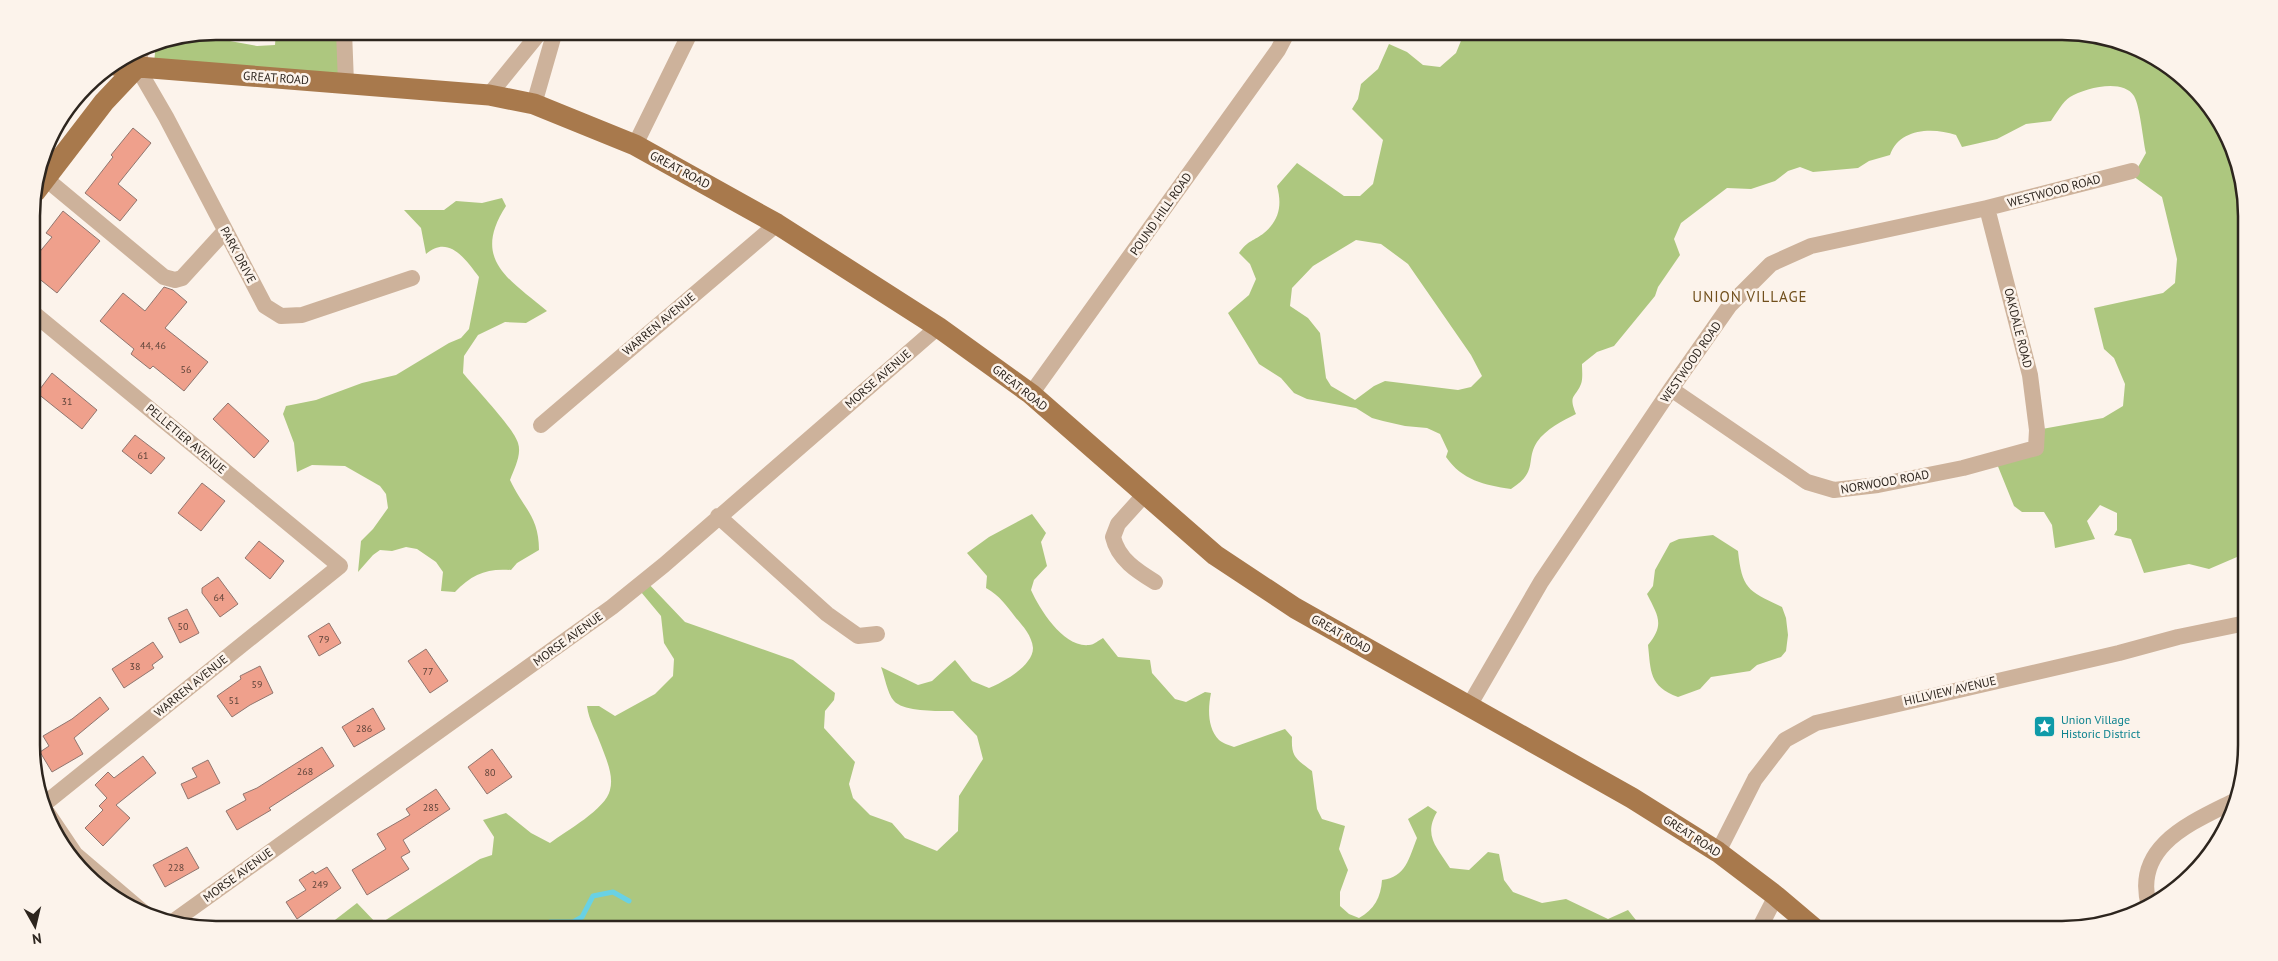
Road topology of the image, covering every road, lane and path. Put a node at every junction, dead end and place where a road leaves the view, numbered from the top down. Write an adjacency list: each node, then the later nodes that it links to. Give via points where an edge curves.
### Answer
1 (344, 40): 8 (street)
2 (534, 40): 9 (street)
3 (552, 40): 10 (street)
4 (687, 40): 11 (street)
5 (1282, 40): 22 (street, POUND HILL ROAD)
6 (139, 57): 8 (main road, GREAT ROAD); 17 (street, PARK DRIVE, via 166,117)
7 (138, 58): 13 (main road)
8 (346, 83): 9 (main road, GREAT ROAD)
9 (489, 95): 10 (main road, GREAT ROAD)
10 (534, 104): 11 (main road, GREAT ROAD)
11 (635, 145): 16 (main road, GREAT ROAD)
12 (2132, 171): 15 (street, WESTWOOD ROAD)
13 (43, 181)
14 (43, 187): 17 (street, via 164,277 175,280 182,278)
15 (1987, 208): 21 (street, WESTWOOD ROAD, via 1811,246 1771,264 1730,305); 24 (street, OAKDALE ROAD, via 2030,375 2038,430)
16 (777, 224): 20 (main road, GREAT ROAD); 23 (street, WARREN AVENUE)
17 (226, 231): 18 (street, PARK DRIVE, via 265,306 281,316 302,315)
18 (412, 278)
19 (40, 319): 27 (street, PELLETIER AVENUE)
20 (938, 327): 22 (main road, GREAT ROAD); 26 (street, MORSE AVENUE)
21 (1671, 389): 24 (street, NORWOOD ROAD, via 1807,482 1834,490 1944,472); 31 (street, WESTWOOD ROAD, via 1541,582)
22 (1030, 394): 25 (main road, GREAT ROAD)
23 (541, 425)
24 (2036, 448)
25 (1145, 494): 28 (street, via 1118,524 1113,537 1120,555); 31 (main road, GREAT ROAD, via 1216,555 1295,608)
26 (718, 516): 30 (street, via 827,614 858,636); 39 (street, MORSE AVENUE, via 612,607)
27 (340, 566): 32 (street, WARREN AVENUE)
28 (1155, 582)
29 (2238, 625): 34 (street, HILLVIEW AVENUE, via 1816,723 1785,740 1755,779)
30 (877, 634)
31 (1469, 706): 34 (main road, GREAT ROAD, via 1632,798)
32 (49, 800)
33 (2228, 804): 38 (street, via 2164,842 2148,870)
34 (1718, 852): 37 (main road, GREAT ROAD)
35 (90, 867): 36 (street)
36 (123, 894)
37 (1776, 896): 40 (street); 41 (main road, GREAT ROAD)
38 (2149, 898)
39 (179, 917)
40 (1763, 921)
41 (1806, 921)

